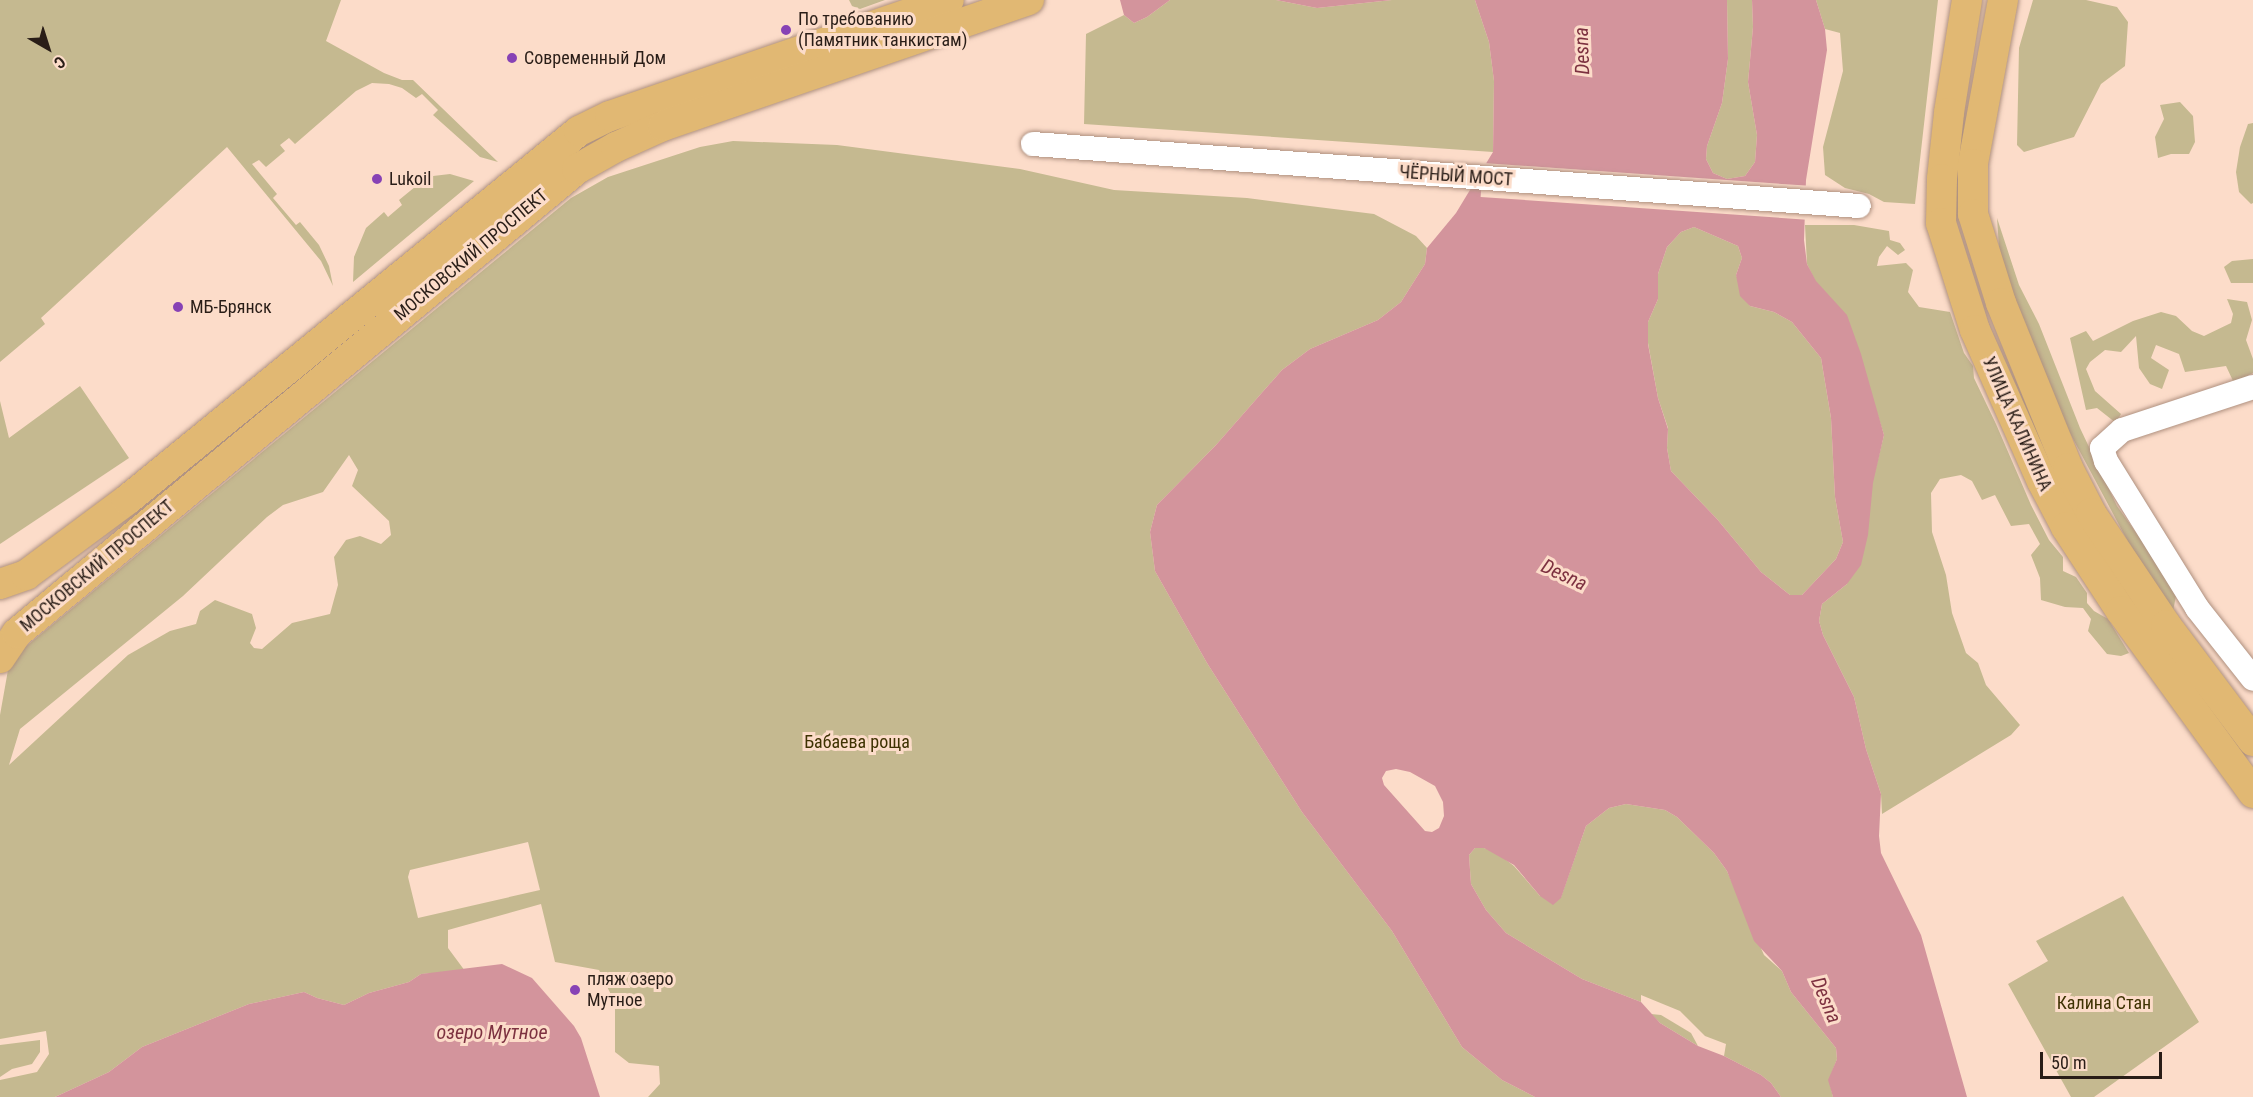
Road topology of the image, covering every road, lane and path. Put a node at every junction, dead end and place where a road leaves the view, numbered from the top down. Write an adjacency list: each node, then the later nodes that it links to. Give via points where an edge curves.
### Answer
1 (949, 0): 8 (main road, МОСКОВСКИЙ ПРОСПЕКТ, via 610,116 579,131 127,500 26,575)
2 (1029, 0): 9 (main road, МОСКОВСКИЙ ПРОСПЕКТ, via 663,126 584,165 17,633)
3 (1967, 0): 12 (main road, УЛИЦА КАЛИНИНА, via 1948,113 1941,223 1966,308 2066,527 2137,634)
4 (2003, 0): 11 (main road, УЛИЦА КАЛИНИНА, via 1975,154 1973,214 2003,311 2068,468 2091,513 2155,609)
5 (1033, 144): 6 (street, ЧЁРНЫЙ МОСТ)
6 (1855, 206)
7 (2253, 387): 10 (street, via 2122,430 2102,448 2106,461 2197,608)
8 (0, 584)
9 (0, 658)
10 (2253, 679)
11 (2253, 741)
12 (2253, 793)

